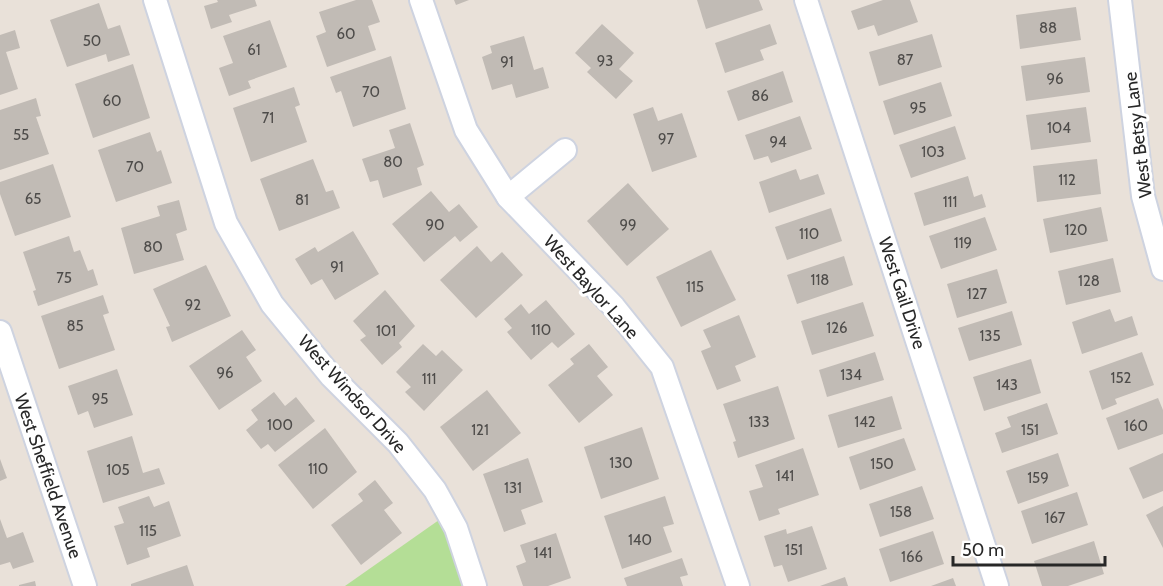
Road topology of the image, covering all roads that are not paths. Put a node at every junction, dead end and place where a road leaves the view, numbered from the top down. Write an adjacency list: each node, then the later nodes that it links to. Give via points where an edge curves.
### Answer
1 (155, 0): 11 (street, West Windsor Drive, via 226,223 272,304 331,376 398,443 435,490 456,528)
2 (421, 0): 7 (street, West Baylor Lane, via 466,130)
3 (806, 0): 13 (street, West Gail Drive)
4 (1120, 0): 6 (street, West Betsy Lane)
5 (565, 150): 7 (street)
6 (1153, 193): 8 (street, West Betsy Lane)
7 (508, 197): 12 (street, West Baylor Lane, via 614,307 662,368)
8 (1163, 269)
9 (0, 332): 10 (street, West Sheffield Avenue)
10 (85, 586)
11 (476, 586)
12 (738, 586)
13 (997, 586)

